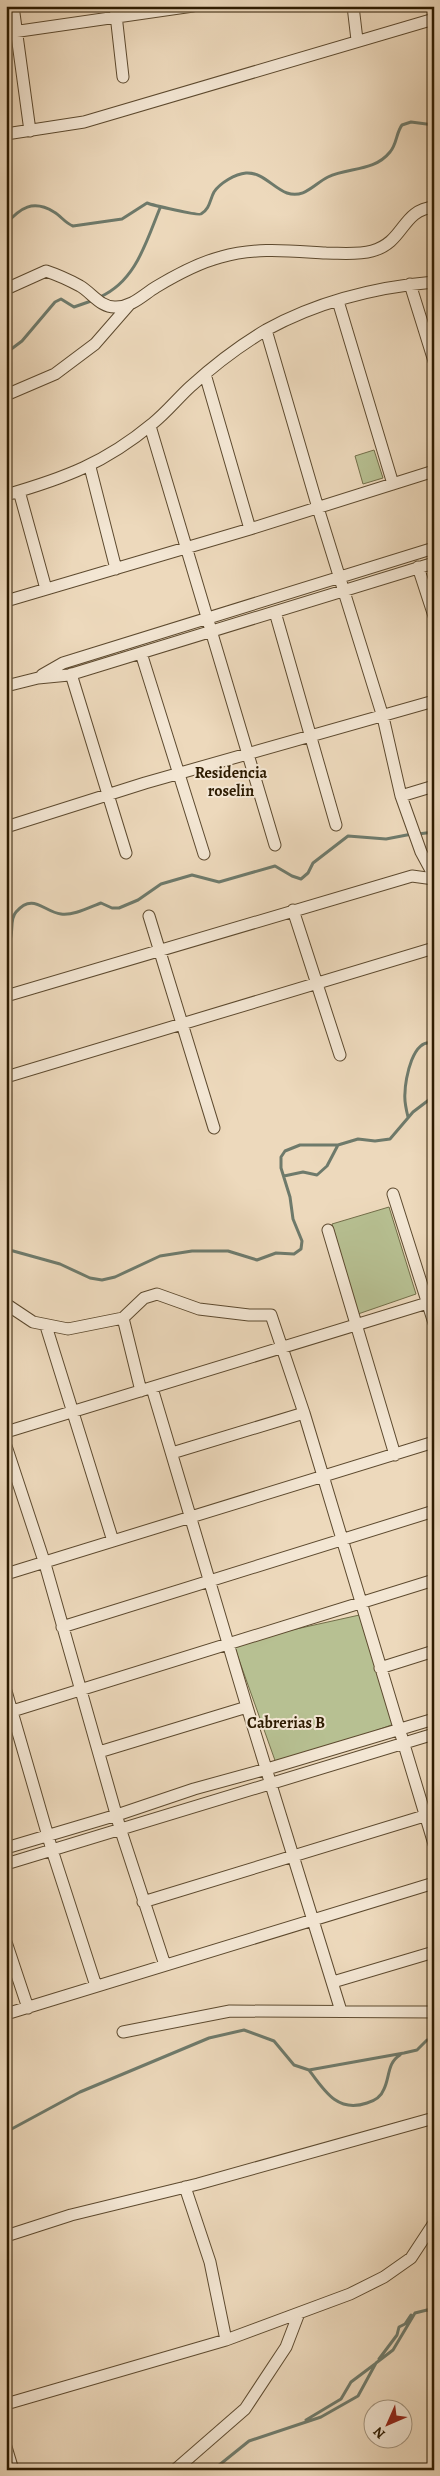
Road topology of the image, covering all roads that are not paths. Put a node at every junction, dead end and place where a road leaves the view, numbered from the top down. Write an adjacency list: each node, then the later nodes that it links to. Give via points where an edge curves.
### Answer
1 (13, 6): 6 (street)
2 (193, 6): 4 (street)
3 (353, 6): 7 (street)
4 (116, 12): 6 (street); 8 (street)
5 (434, 19): 7 (street)
6 (11, 32): 9 (street)
7 (357, 40): 9 (street, via 84,122)
8 (123, 77)
9 (30, 131): 10 (street)
10 (6, 134)
11 (434, 207): 16 (street, via 416,212 395,239 379,249 355,254 276,250 237,253 207,261)
12 (434, 282): 13 (street)
13 (410, 284): 15 (street); 18 (street)
14 (6, 289): 16 (street, via 46,272 83,288 113,308)
15 (338, 301): 17 (street); 24 (street)
16 (129, 304): 20 (street, via 95,344 55,374)
17 (266, 330): 19 (street); 27 (street)
18 (434, 362)
19 (205, 374): 21 (street); 28 (street)
20 (6, 395)
21 (150, 426): 22 (street); 29 (street)
22 (90, 467): 25 (street); 33 (street)
23 (434, 471): 24 (street)
24 (393, 484): 27 (street)
25 (19, 491): 26 (street); 35 (street)
26 (6, 495)
27 (318, 508): 28 (street); 34 (street)
28 (250, 529): 29 (street)
29 (188, 548): 33 (street); 40 (street)
30 (434, 548): 34 (street)
31 (434, 563): 32 (street)
32 (418, 567): 36 (street); 39 (street)
33 (116, 569): 35 (street)
34 (339, 577): 36 (street); 40 (street)
35 (46, 589): 37 (street)
36 (344, 591): 38 (street); 47 (street)
37 (6, 601)
38 (275, 612): 41 (street); 48 (street)
39 (434, 616)
40 (208, 618): 41 (street); 44 (street, via 63,663)
41 (212, 631): 42 (street); 49 (street)
42 (141, 653): 43 (street); 50 (street)
43 (71, 674): 44 (street); 52 (street)
44 (38, 678): 45 (street)
45 (6, 686)
46 (434, 701): 47 (street)
47 (383, 716): 48 (street); 53 (street)
48 (310, 737): 49 (street); 54 (street)
49 (248, 754): 50 (street); 56 (street)
50 (179, 773): 52 (street); 58 (street)
51 (434, 786): 53 (street)
52 (108, 794): 55 (street); 57 (street)
53 (401, 796): 59 (street)
54 (336, 825)
55 (6, 827)
56 (275, 845)
57 (126, 853)
58 (204, 854)
59 (434, 878): 60 (street, via 412,876)
60 (293, 910): 63 (street); 64 (street)
61 (149, 916): 63 (street)
62 (434, 948): 64 (street)
63 (160, 950): 65 (street); 66 (street)
64 (317, 984): 66 (street); 67 (street)
65 (6, 996)
66 (182, 1025): 68 (street); 69 (street)
67 (340, 1056)
68 (6, 1077)
69 (214, 1128)
70 (393, 1194): 72 (street)
71 (328, 1230): 76 (street)
72 (431, 1302): 75 (street); 76 (street)
73 (6, 1304): 77 (street, via 33,1322)
74 (123, 1318): 77 (street, via 78,1329); 78 (street, via 151,1294 164,1295 199,1309 271,1315); 79 (street)
75 (434, 1323)
76 (355, 1325): 78 (street); 86 (street)
77 (46, 1326): 80 (street)
78 (282, 1348): 79 (street); 81 (street)
79 (146, 1389): 80 (street); 85 (street)
80 (72, 1412): 82 (street); 91 (street)
81 (304, 1413): 85 (street); 87 (street)
82 (6, 1432)
83 (434, 1442): 86 (street)
84 (6, 1446): 92 (street)
85 (172, 1453): 89 (street)
86 (395, 1454): 87 (street)
87 (322, 1477): 89 (street); 90 (street)
88 (434, 1511): 90 (street)
89 (192, 1516): 91 (street); 94 (street)
90 (340, 1539): 94 (street); 96 (street)
91 (113, 1542): 92 (street)
92 (45, 1564): 93 (street); 97 (street)
93 (6, 1574)
94 (208, 1580): 97 (street); 98 (street)
95 (434, 1580): 96 (street)
96 (361, 1603): 98 (street); 100 (street)
97 (62, 1627): 101 (street)
98 (228, 1645): 101 (street); 103 (street)
99 (434, 1651): 100 (street)
100 (380, 1668): 106 (street)
101 (80, 1690): 104 (street); 109 (street)
102 (6, 1691): 104 (street)
103 (247, 1707): 109 (street); 110 (street)
104 (9, 1712): 115 (street)
105 (434, 1719): 106 (street)
106 (399, 1730): 108 (street); 110 (street)
107 (434, 1734): 108 (street)
108 (403, 1743): 111 (street); 112 (street)
109 (99, 1752): 113 (street)
110 (267, 1769): 111 (street); 113 (street)
111 (270, 1783): 114 (street); 119 (street)
112 (430, 1814): 116 (street); 119 (street)
113 (117, 1815): 114 (street); 115 (street)
114 (120, 1828): 118 (street); 122 (street)
115 (48, 1835): 117 (street); 118 (street)
116 (434, 1844)
117 (6, 1848)
118 (52, 1850): 120 (street); 128 (street)
119 (293, 1856): 122 (street); 123 (street)
120 (6, 1864)
121 (434, 1883): 123 (street)
122 (143, 1902): 126 (street)
123 (314, 1920): 126 (street); 127 (street)
124 (6, 1942): 129 (street)
125 (434, 1952): 127 (street)
126 (164, 1965): 128 (street)
127 (332, 1982): 130 (street)
128 (96, 1986): 129 (street)
129 (28, 2008): 132 (street)
130 (341, 2011): 131 (street); 133 (street, via 230,2011)
131 (434, 2012)
132 (6, 2014)
133 (122, 2032)
134 (434, 2118): 135 (street)
135 (185, 2187): 137 (street, via 71,2215); 139 (street, via 210,2262)
136 (434, 2223): 138 (street, via 411,2258 384,2277)
137 (6, 2236)
138 (299, 2313): 139 (street); 143 (street, via 286,2347 245,2409)
139 (226, 2340): 140 (street)
140 (6, 2404)
141 (6, 2447): 142 (street)
142 (14, 2470)
143 (176, 2470)

